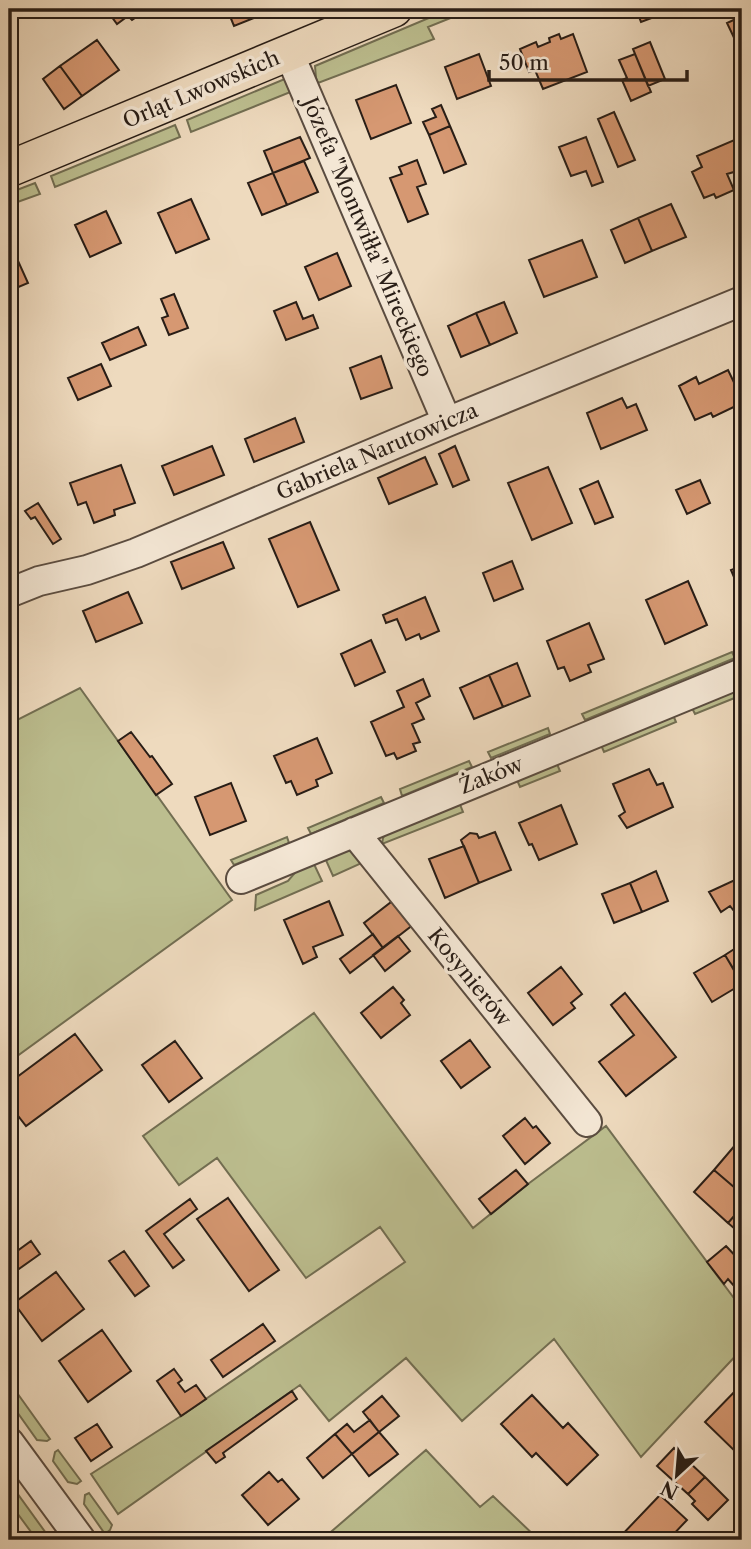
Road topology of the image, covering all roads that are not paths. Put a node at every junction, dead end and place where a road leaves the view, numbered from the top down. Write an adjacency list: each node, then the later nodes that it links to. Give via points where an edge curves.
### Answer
1 (394, 9): 2 (main road, Orląt Lwowskich)
2 (289, 52): 3 (main road, Orląt Lwowskich); 5 (street, Józefa "Montwiłła" Mireckiego)
3 (9, 169)
4 (742, 301): 5 (street, Gabriela Narutowicza)
5 (447, 422): 6 (street, Gabriela Narutowicza, via 127,556)
6 (9, 593)
7 (742, 673): 8 (street, Żaków)
8 (354, 832): 9 (street, Żaków); 10 (street, Kosynierów)
9 (241, 879)
10 (587, 1122)
11 (9, 1442): 12 (street)
12 (81, 1540)

